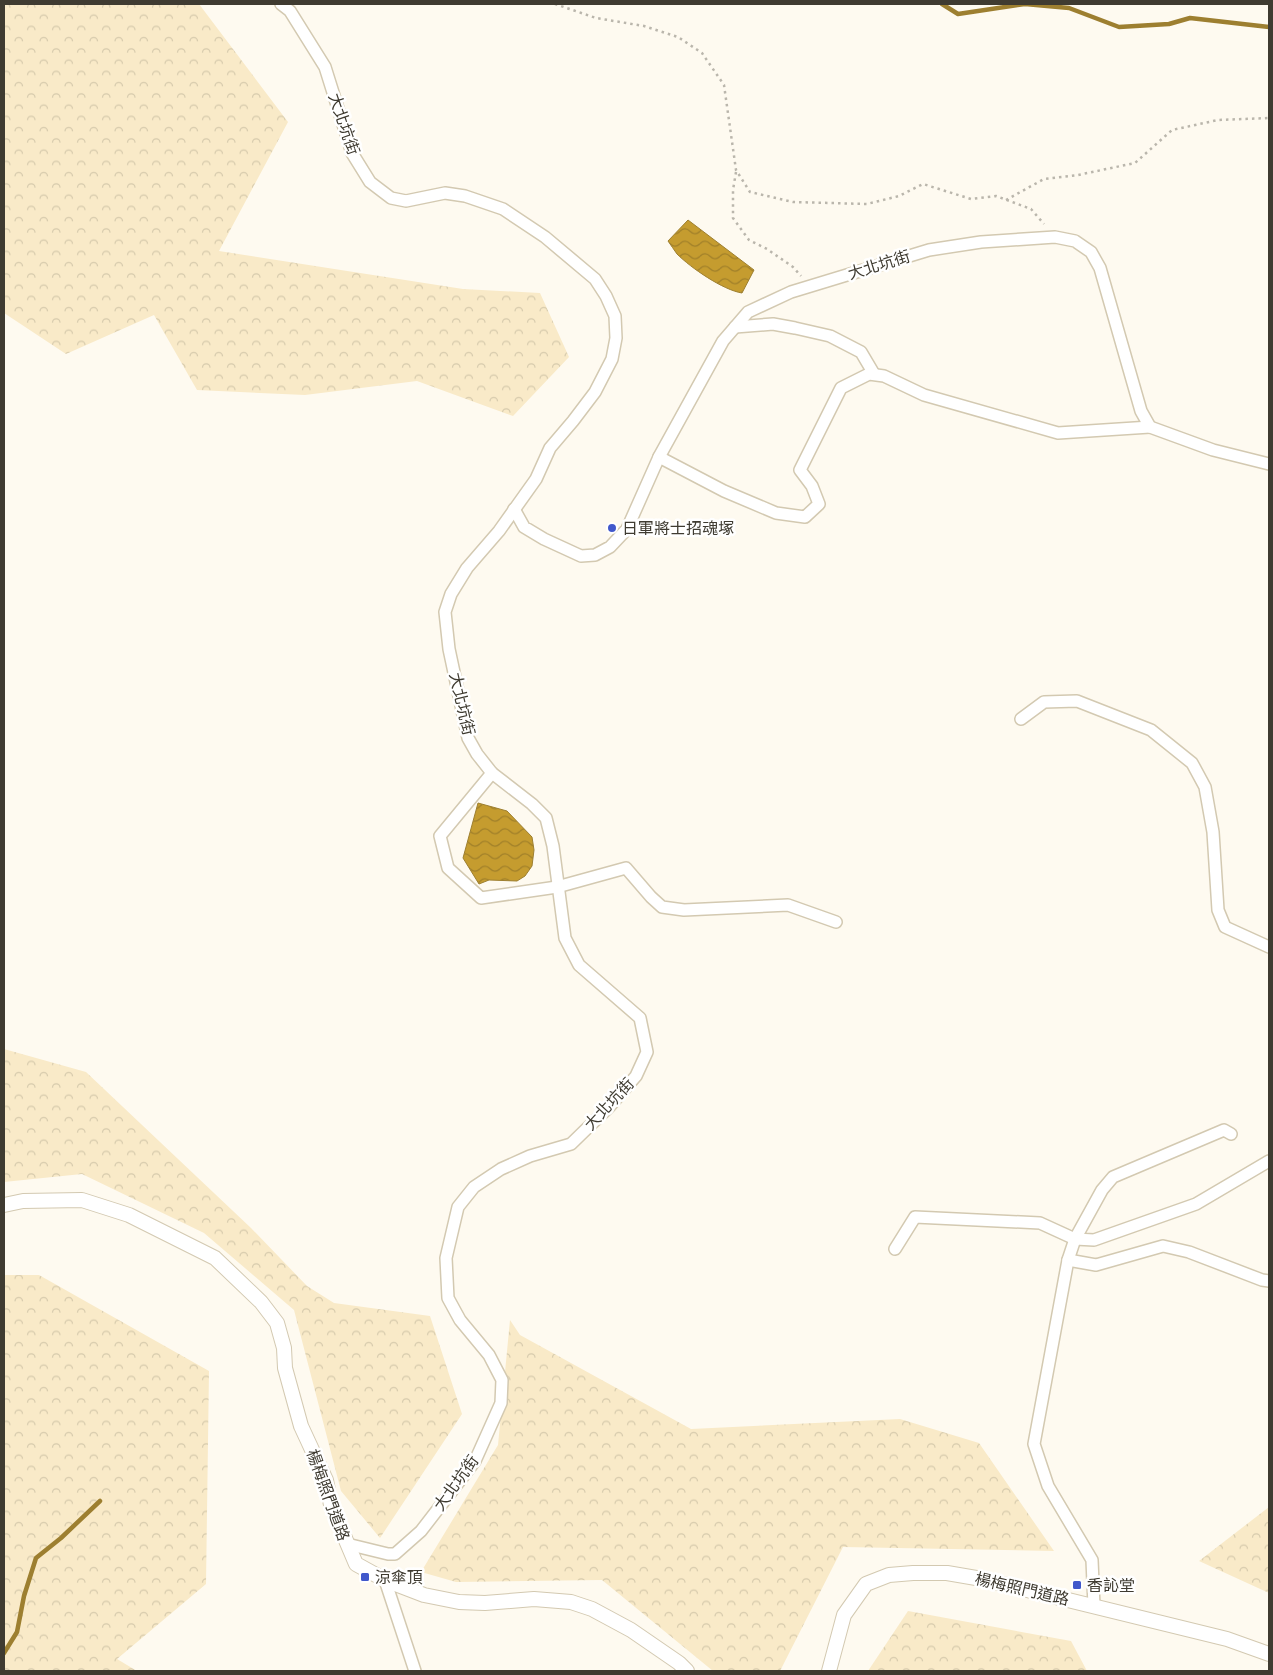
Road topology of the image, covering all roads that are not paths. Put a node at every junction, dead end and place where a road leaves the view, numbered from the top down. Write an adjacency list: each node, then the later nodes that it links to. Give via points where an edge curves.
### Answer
1 (281, 4): 7 (street, 大北坑街, via 290,11 325,67 352,153 370,182 391,198 406,201 445,193 503,209 545,237 594,279 606,296 615,316 616,338 612,359 595,392 550,448 536,479)
2 (735, 327): 3 (street, via 772,324 830,336 861,352); 4 (street, 大北坑街, via 748,312 791,292 929,250 1054,237 1075,242 1091,252 1100,268 1141,411); 5 (street, 大北坑街, via 723,341)
3 (874, 374): 4 (street, via 924,396 1058,433); 5 (street, via 841,388 800,470 812,486 819,504 806,517 776,513 724,491)
4 (1150, 427): 6 (street, via 1213,450)
5 (659, 457): 7 (street, 大北坑街, via 627,529 610,547 595,555 581,556 544,539 524,526)
6 (1269, 464)
7 (514, 509): 9 (street, 大北坑街, via 499,532 467,568 451,594 445,612 449,649 468,738)
8 (1021, 719): 12 (street, via 1044,702 1077,701 1151,730 1192,763 1205,787 1212,823 1218,910 1225,927)
9 (492, 773): 10 (street, 大北坑街, via 546,818 553,846); 10 (street, via 440,836 448,868 481,898)
10 (557, 887): 11 (street, via 626,868 662,908 684,910 788,905); 20 (street, 大北坑街, via 565,938 579,965 640,1018 647,1052 636,1076 571,1144 530,1156 501,1170 474,1187 458,1207 446,1258 448,1298 460,1320 489,1355 502,1380 502,1403 475,1461 421,1531 395,1554)
11 (836, 922)
12 (1269, 947)
13 (1231, 1134): 16 (street, via 1224,1130 1113,1177)
14 (1269, 1160): 16 (street, via 1196,1204 1094,1240)
15 (4, 1204): 20 (street, 楊梅照門道路, via 82,1200 129,1215 215,1258 261,1302 277,1323 301,1426 326,1480 331,1505)
16 (1075, 1238): 17 (street, via 1040,1223 915,1217); 18 (street)
17 (895, 1249)
18 (1068, 1260): 19 (street, via 1096,1265 1164,1246); 22 (street, via 1034,1444 1048,1486 1092,1560)
19 (1269, 1281)
20 (346, 1544): 21 (street, 楊梅照門道路, via 356,1564)
21 (385, 1580): 24 (street); 25 (street, 楊梅照門道路, via 424,1595 459,1602 534,1599 571,1602 592,1609 631,1630)
22 (1094, 1606): 23 (street, 楊梅照門道路, via 1227,1639); 26 (street, 楊梅照門道路, via 947,1573 889,1575 866,1584 844,1615)
23 (1269, 1654)
24 (415, 1671)
25 (687, 1671)
26 (829, 1671)

